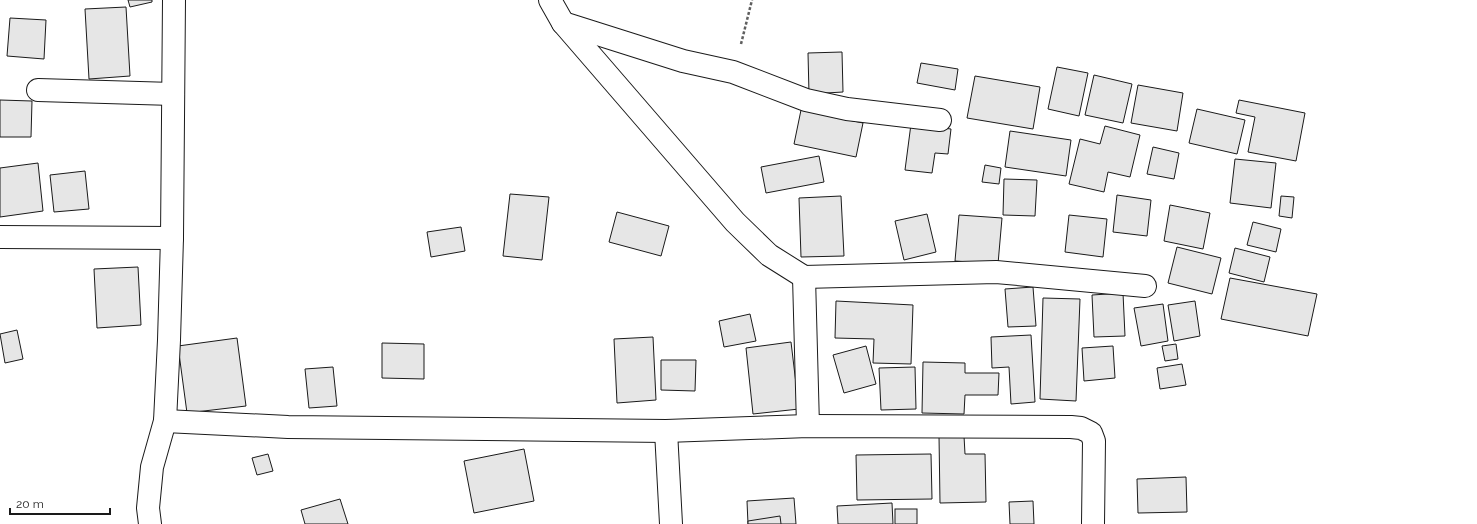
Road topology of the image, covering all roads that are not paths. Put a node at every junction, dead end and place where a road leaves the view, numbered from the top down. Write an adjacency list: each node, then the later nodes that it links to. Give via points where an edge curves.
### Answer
1 (174, 0): 5 (street)
2 (550, 0): 3 (street)
3 (563, 22): 6 (street, via 683,61 733,72 806,100 847,110); 9 (street, via 735,222 769,255)
4 (38, 90): 5 (street)
5 (173, 94): 8 (street)
6 (940, 120)
7 (0, 237): 8 (street)
8 (172, 238): 11 (street)
9 (804, 277): 10 (street, via 996,272); 12 (street)
10 (1145, 286)
11 (165, 421): 13 (street, via 288,427); 14 (street, via 152,467 148,508)
12 (808, 426): 13 (street); 16 (street, via 1081,428 1091,433 1094,441)
13 (666, 431): 15 (street)
14 (150, 524)
15 (671, 524)
16 (1093, 524)

